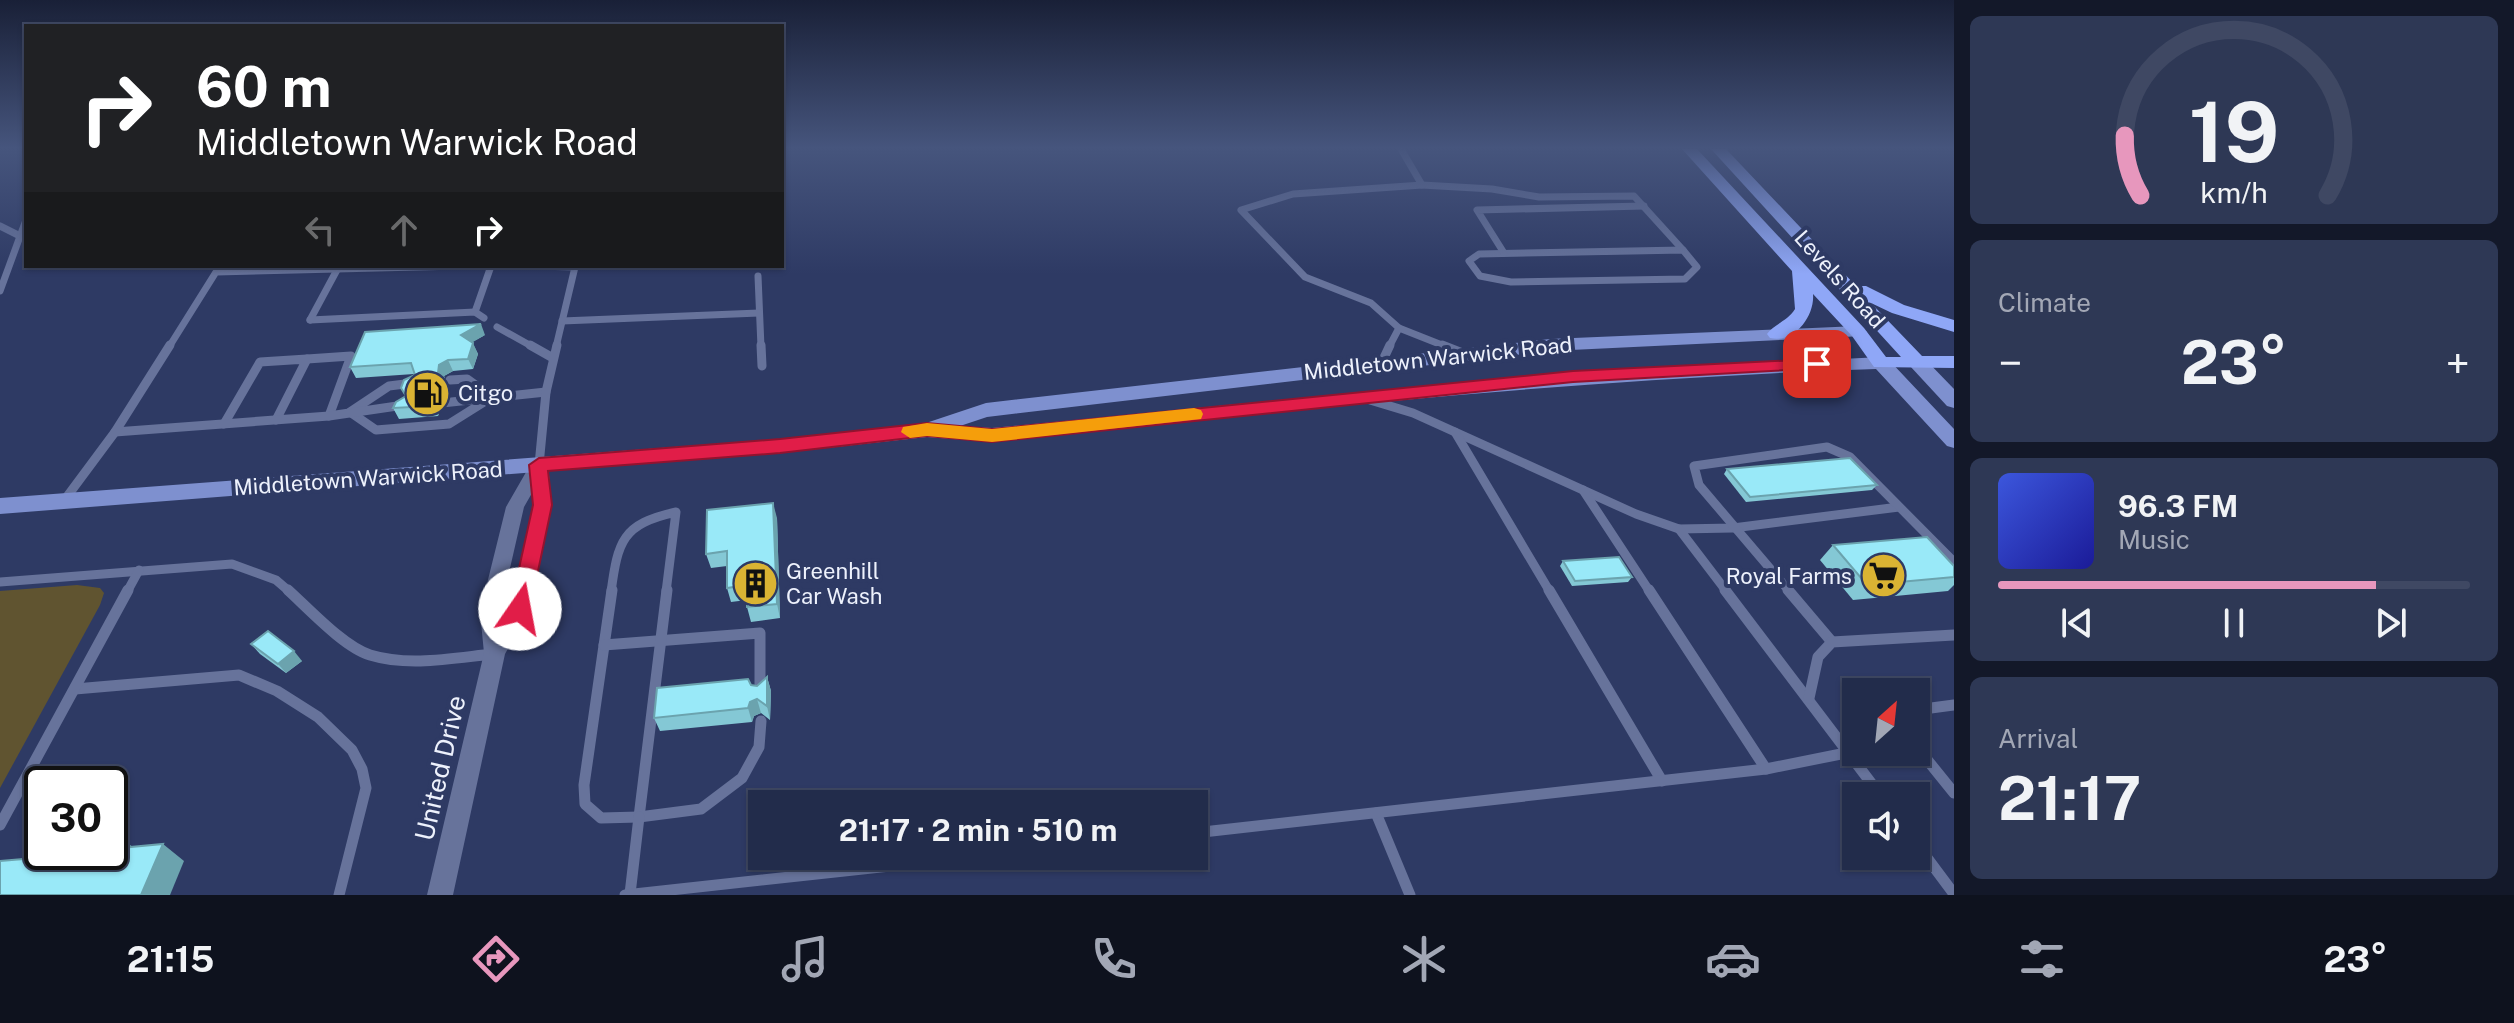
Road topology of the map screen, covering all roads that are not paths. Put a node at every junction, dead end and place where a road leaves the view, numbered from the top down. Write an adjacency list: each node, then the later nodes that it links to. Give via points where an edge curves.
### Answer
1 (1339, 191): 23 (lane, via 1293,194 1241,210 1305,277 1371,303)
2 (1502, 191): 5 (lane, via 1539,197 1634,196)
3 (1728, 191): 14 (main road, Levels Road)
4 (1758, 191): 16 (main road, Levels Road)
5 (1644, 206): 9 (lane); 10 (lane, via 1477,210)
6 (24, 225): 8 (lane)
7 (0, 226): 8 (lane)
8 (20, 236): 17 (lane)
9 (1684, 250): 10 (lane); 10 (lane, via 1697,267 1685,279 1511,282 1480,276 1469,261 1479,254)
10 (1504, 253)
11 (338, 268): 18 (lane, via 310,320); 49 (lane, via 216,272)
12 (490, 268): 18 (lane)
13 (575, 268): 21 (lane)
14 (1799, 268): 26 (main road, Levels Road); 27 (main road, via 1804,312)
15 (758, 276): 19 (lane)
16 (1843, 279): 24 (main road, via 1898,309); 25 (main road, Levels Road)
17 (0, 291)
18 (475, 312): 20 (lane)
19 (759, 313): 21 (lane); 35 (lane)
20 (484, 318)
21 (562, 321): 29 (lane)
22 (497, 327): 29 (lane)
23 (1399, 328): 28 (lane); 31 (lane)
24 (1954, 328): 25 (main road, Middletown Warwick Road)
25 (1889, 331): 26 (main road, Middletown Warwick Road); 32 (main road, Levels Road)
26 (1858, 332): 27 (street, Middletown Warwick Road); 34 (main road, Levels Road)
27 (1776, 334): 28 (street, Middletown Warwick Road)
28 (1465, 354): 31 (street, Middletown Warwick Road)
29 (553, 358): 38 (lane)
30 (307, 359): 45 (lane, via 351,356); 46 (lane); 47 (lane, via 260,362)
31 (1382, 362): 48 (street, Middletown Warwick Road, via 986,410)
32 (1917, 362): 33 (main road, Middletown Warwick Road); 34 (main road, Middletown Warwick Road); 41 (street, Levels Road)
33 (1954, 362)
34 (1881, 363): 40 (street, Middletown Warwick Road, via 1573,377); 51 (street, Levels Road)
35 (762, 366)
36 (450, 380): 39 (lane, via 467,379)
37 (413, 383): 44 (lane, via 389,386)
38 (546, 392): 39 (lane); 52 (lane)
39 (492, 397): 42 (lane); 44 (lane, via 449,424 376,430)
40 (1355, 398): 48 (street, Middletown Warwick Road, via 992,435); 50 (lane, via 1396,407)
41 (1954, 401)
42 (442, 403)
43 (404, 405): 44 (lane)
44 (350, 412): 45 (lane)
45 (329, 416): 46 (lane)
46 (276, 420): 47 (lane)
47 (224, 424): 49 (lane)
48 (927, 430): 52 (street, Middletown Warwick Road)
49 (115, 432): 54 (lane)
50 (1455, 432): 53 (lane); 77 (lane)
51 (1954, 441)
52 (539, 465): 54 (street, Middletown Warwick Road); 66 (street, United Drive, via 543,505 520,609); 66 (street, United Drive, via 515,507 490,612)
53 (1583, 490): 58 (lane); 76 (lane)
54 (63, 502): 55 (street, Middletown Warwick Road)
55 (0, 506)
56 (1899, 507): 57 (lane); 57 (lane, via 1850,457 1827,447 1694,466 1699,485); 59 (lane)
57 (1733, 528): 58 (lane); 64 (lane)
58 (1679, 529): 69 (lane)
59 (1954, 562)
60 (139, 570): 61 (lane); 66 (lane, via 212,563 248,568 276,580 354,647 380,657 416,661); 67 (lane)
61 (0, 582)
62 (1954, 635): 64 (lane)
63 (661, 639): 65 (lane); 65 (lane, via 676,512 648,518 627,531 617,552); 68 (lane, via 760,633); 80 (lane)
64 (1832, 642): 69 (lane, via 1818,657)
65 (604, 645): 80 (lane, via 585,804 601,818)
66 (495, 653): 88 (street, United Drive)
67 (75, 689): 81 (lane); 87 (lane, via 239,675 303,704 343,740 366,787)
68 (760, 692)
69 (1809, 698): 73 (lane)
70 (1954, 705): 71 (lane)
71 (1930, 708)
72 (761, 721): 80 (lane, via 759,747 742,778 701,809)
73 (1842, 739)
74 (1842, 754): 76 (lane)
75 (1930, 763): 78 (lane)
76 (1766, 769): 77 (lane)
77 (1662, 781): 79 (lane)
78 (1954, 793)
79 (1376, 813): 82 (lane); 90 (lane)
80 (639, 817): 89 (lane)
81 (0, 825)
82 (1208, 831)
83 (1930, 862): 86 (lane)
84 (871, 870): 85 (lane)
85 (704, 891): 89 (lane)
86 (1954, 894)
87 (339, 895)
88 (440, 895)
89 (627, 895)
90 (1410, 895)

